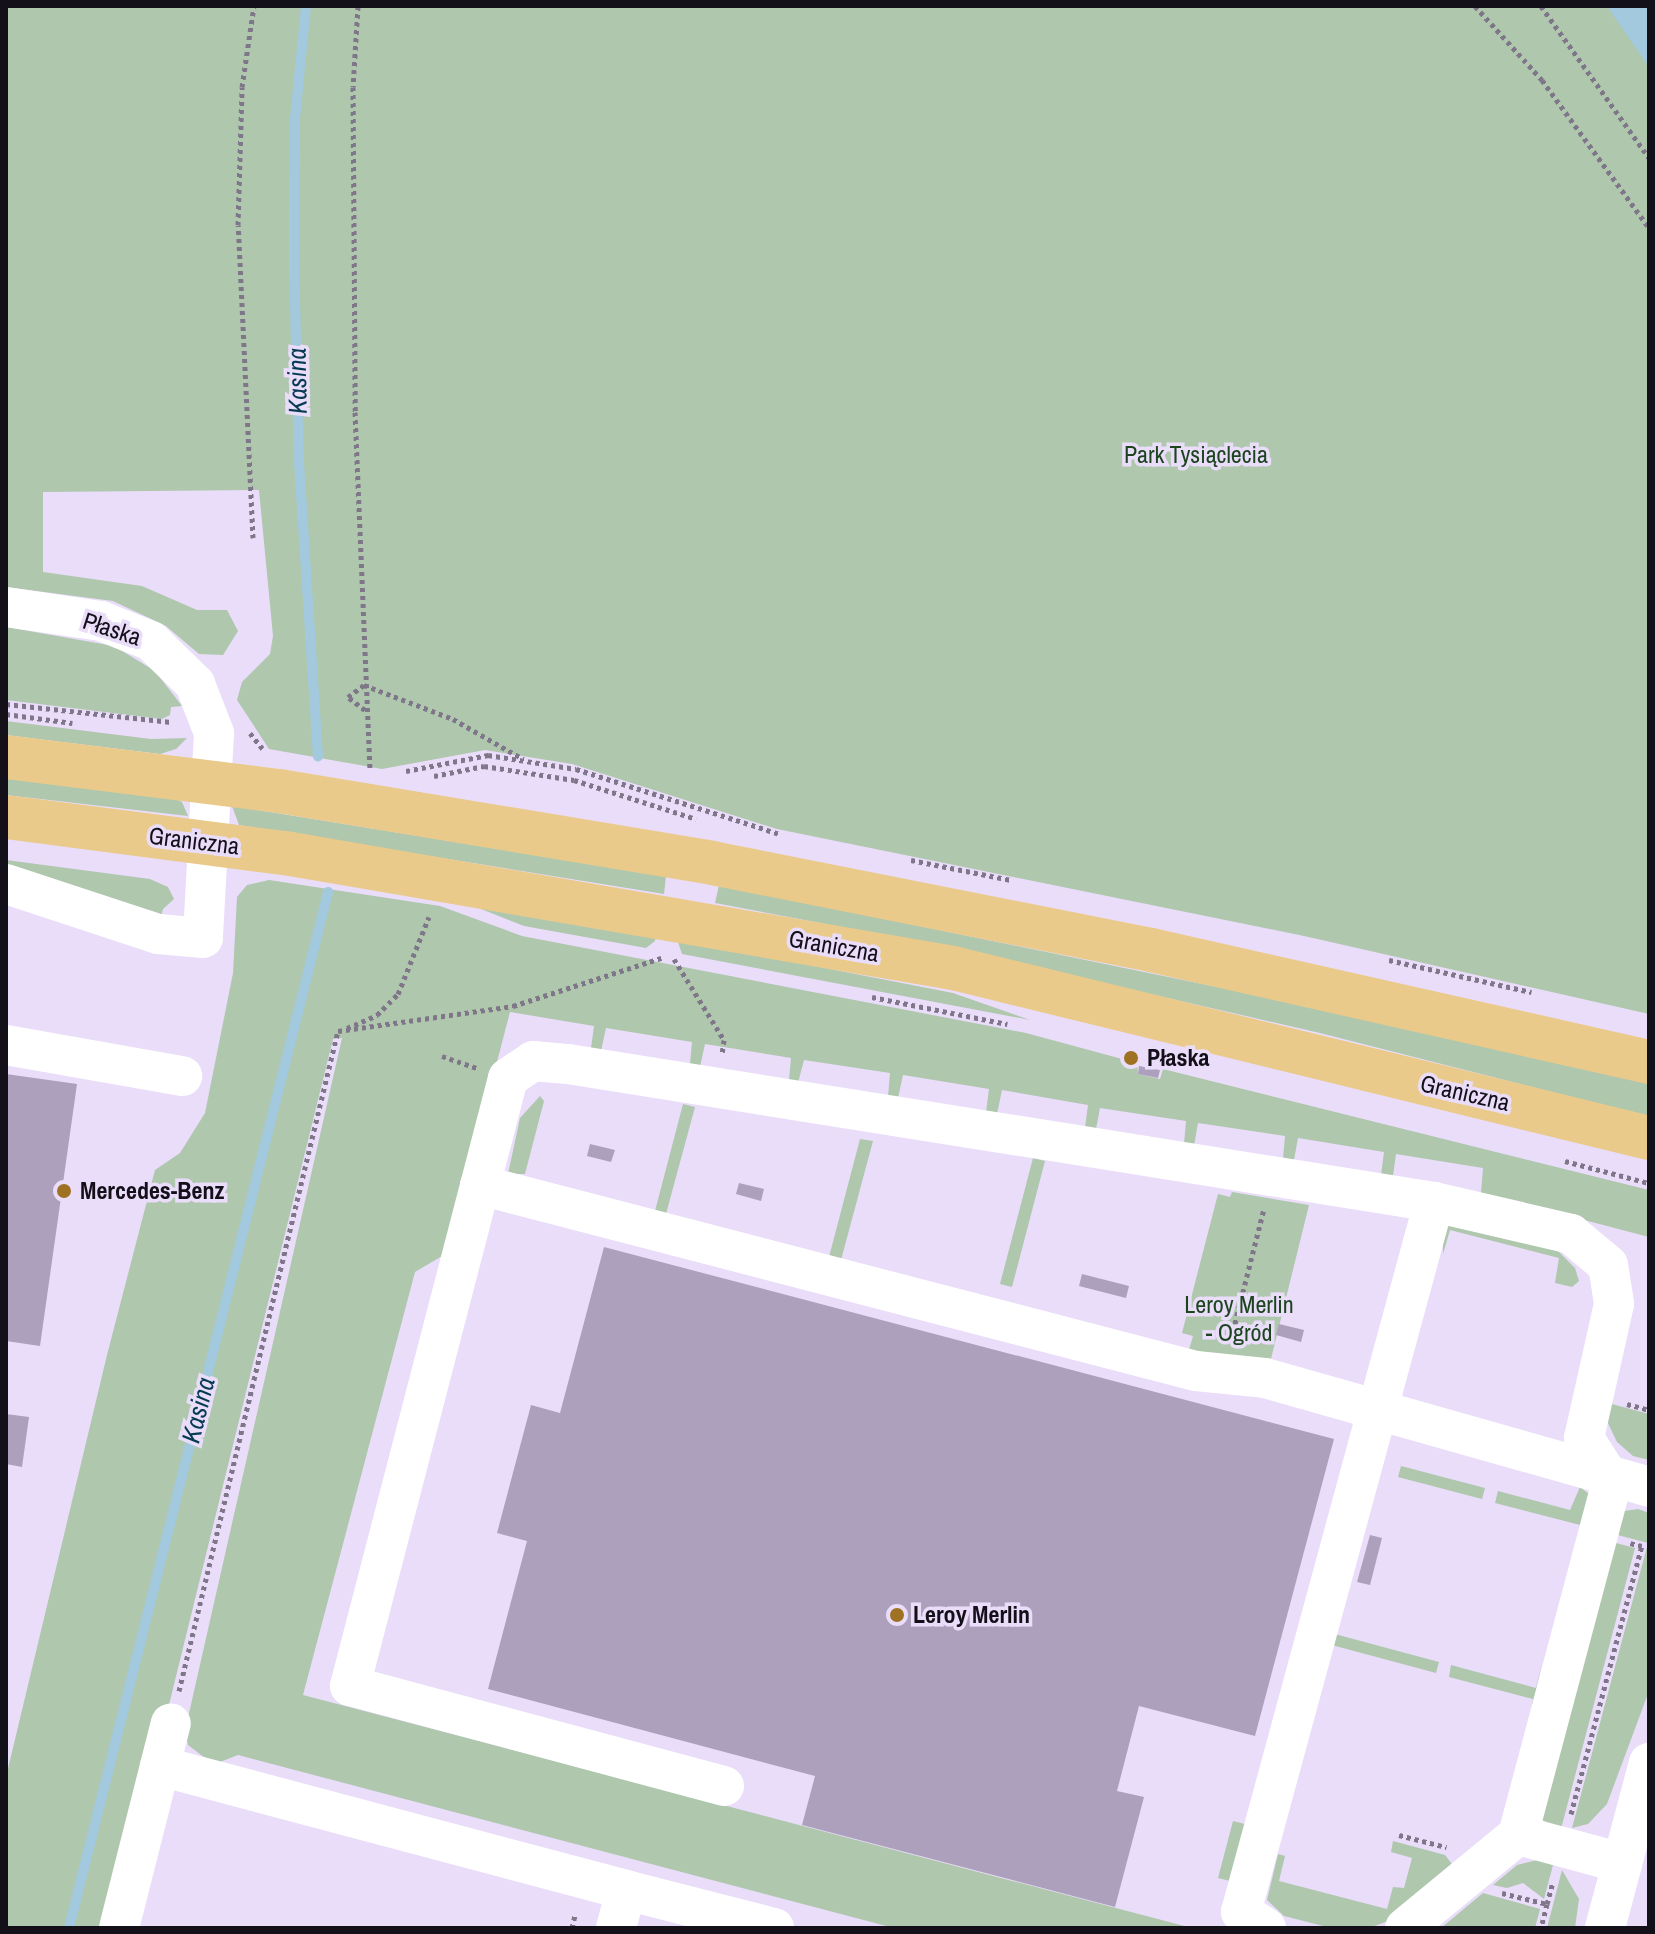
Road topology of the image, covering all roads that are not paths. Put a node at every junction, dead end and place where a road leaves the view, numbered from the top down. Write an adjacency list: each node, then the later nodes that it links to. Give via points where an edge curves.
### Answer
1 (6, 607): 3 (street, Płaska, via 101,621 129,629 167,653 195,684 211,716)
2 (6, 757): 3 (main road)
3 (213, 781): 5 (street, Płaska); 8 (main road, via 374,783 712,863)
4 (6, 817): 5 (main road, Graniczna)
5 (206, 841): 6 (street, Płaska, via 203,938 158,934); 10 (main road, Graniczna, via 953,968)
6 (6, 884)
7 (6, 1045): 9 (street)
8 (1649, 1062)
9 (182, 1076)
10 (1649, 1138)
11 (480, 1185): 12 (street, via 508,1078 533,1061); 13 (street, via 1196,1371 1265,1378); 18 (street, via 350,1686)
12 (1434, 1202): 13 (street); 14 (street, via 1571,1234 1608,1265 1614,1304 1584,1438)
13 (1376, 1408): 14 (street, via 1399,1420); 22 (street)
14 (1623, 1479): 19 (street, via 1598,1534)
15 (171, 1723): 17 (street)
16 (1649, 1763): 20 (street)
17 (160, 1766): 21 (street); 23 (street)
18 (724, 1786)
19 (1518, 1835): 20 (street); 26 (street)
20 (1622, 1863): 27 (street)
21 (626, 1890): 24 (street); 25 (street)
22 (1239, 1914)
23 (119, 1928)
24 (616, 1928)
25 (774, 1928)
26 (1405, 1928)
27 (1605, 1928)

